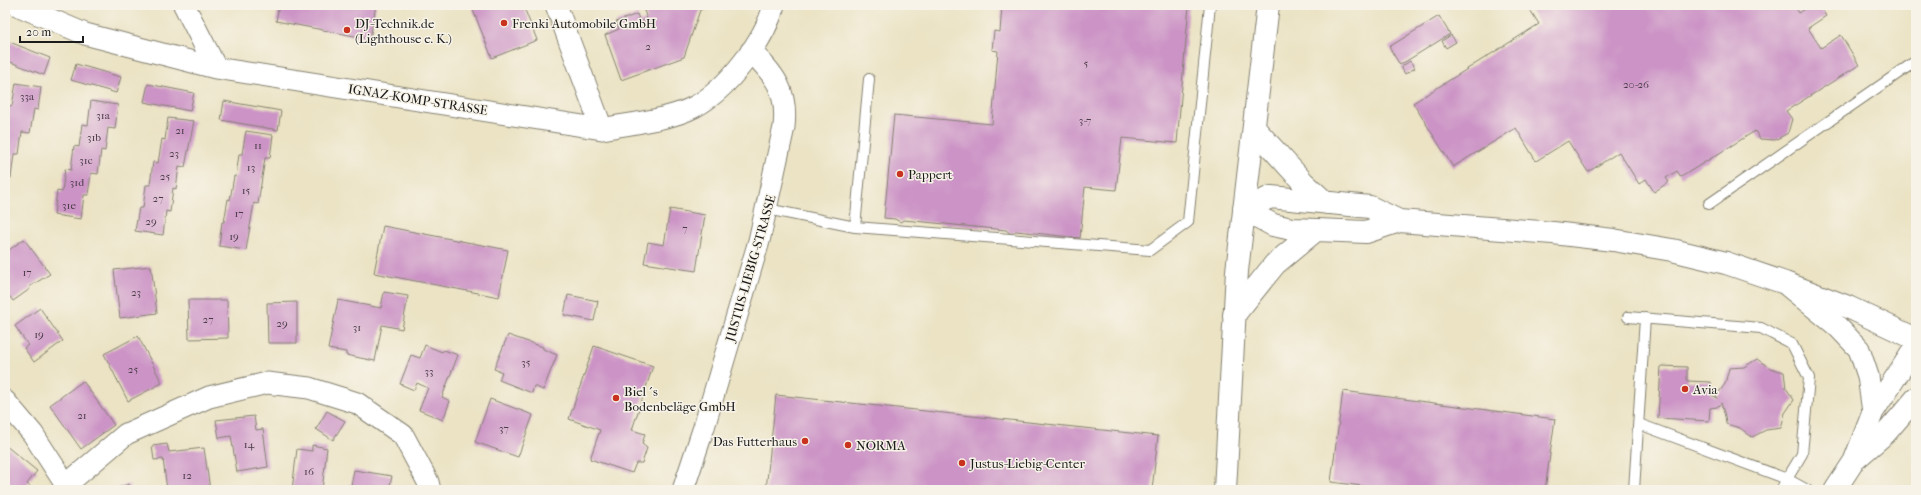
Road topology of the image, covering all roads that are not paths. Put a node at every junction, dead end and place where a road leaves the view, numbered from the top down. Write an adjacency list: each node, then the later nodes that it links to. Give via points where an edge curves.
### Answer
1 (17, 5): 9 (street, IGNAZ-KOMP-STRASSE, via 85,34)
2 (184, 5): 9 (street)
3 (556, 5): 11 (street)
4 (774, 5): 7 (street, IGNAZ-KOMP-STRASSE, via 763,32)
5 (1210, 5): 18 (lane, via 1188,222 1150,250)
6 (1268, 7): 12 (main road)
7 (751, 51): 11 (street, IGNAZ-KOMP-STRASSE, via 719,89 694,107 664,117); 15 (street, JUSTUS-LIEBIG-STRASSE, via 780,85 786,113)
8 (1916, 60): 14 (lane)
9 (216, 68): 11 (street, IGNAZ-KOMP-STRASSE)
10 (869, 79): 18 (lane)
11 (602, 128)
12 (1254, 128): 13 (main road, via 1303,182); 16 (main road)
13 (1326, 203): 16 (main road, via 1271,198); 17 (main road, via 1370,207)
14 (1709, 204)
15 (767, 209): 18 (lane); 34 (street, JUSTUS-LIEBIG-STRASSE)
16 (1244, 209): 19 (main road, via 1273,225); 21 (main road)
17 (1399, 221): 19 (main road, via 1366,232); 20 (main road, via 1613,240 1726,263)
18 (855, 227)
19 (1316, 230): 21 (main road, via 1275,264)
20 (1785, 283): 24 (main road, via 1848,307); 28 (street, via 1837,326 1859,349 1868,376)
21 (1234, 315): 35 (main road)
22 (1628, 317): 23 (lane)
23 (1646, 318): 29 (lane); 31 (lane, via 1761,328 1792,344 1809,378 1802,454)
24 (1916, 339)
25 (1916, 346): 28 (street)
26 (1916, 398): 30 (street, via 1886,433)
27 (5, 401): 32 (street, via 33,434)
28 (1873, 412): 30 (street)
29 (1639, 424): 31 (lane); 36 (lane)
30 (1854, 460): 39 (street)
31 (1787, 480): 37 (lane); 38 (lane)
32 (64, 488): 33 (street, via 126,434 209,397 267,384 309,388 357,403 403,435)
33 (430, 490)
34 (683, 490)
35 (1225, 490)
36 (1634, 490)
37 (1781, 490)
38 (1807, 490)
39 (1835, 490)

